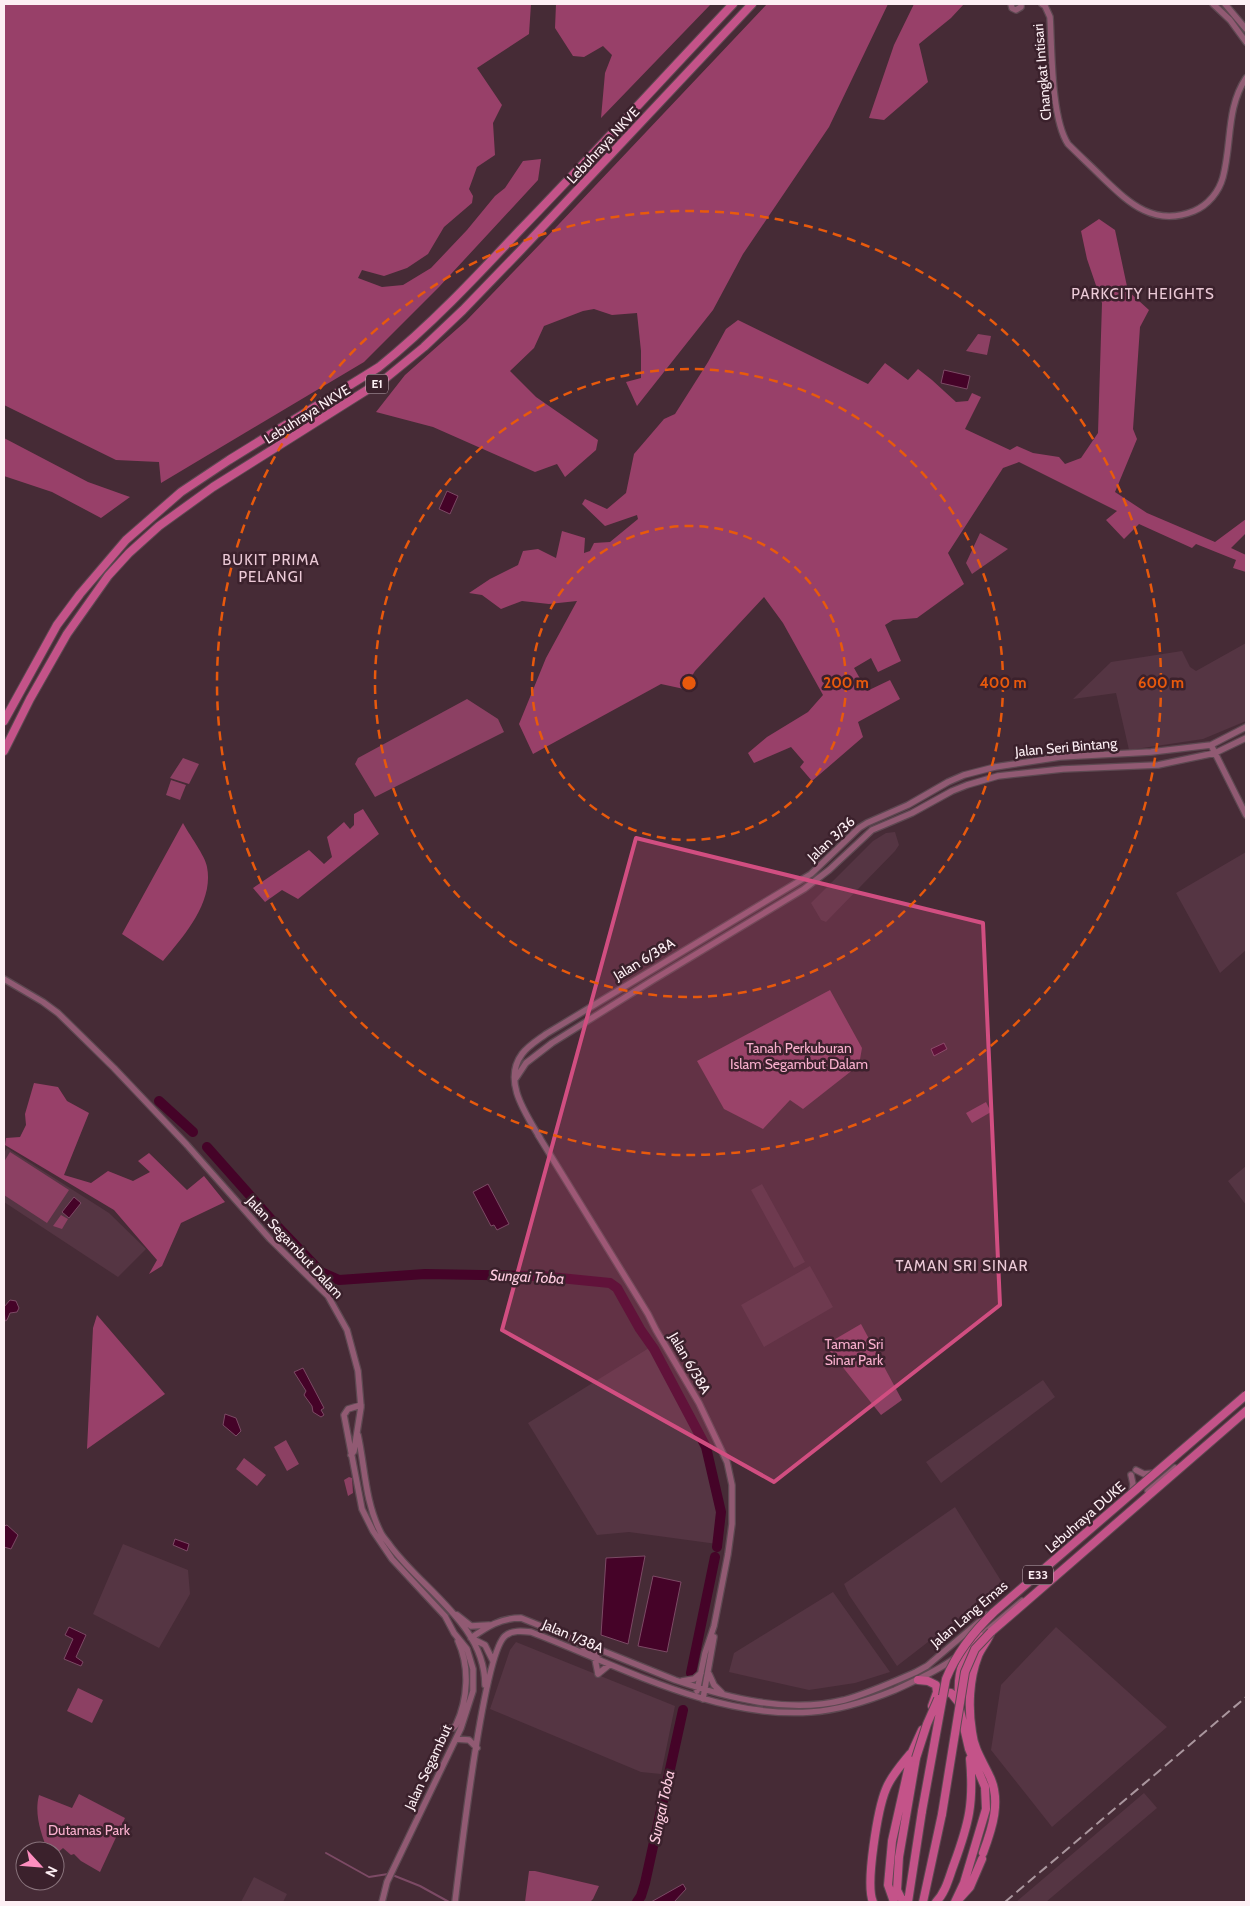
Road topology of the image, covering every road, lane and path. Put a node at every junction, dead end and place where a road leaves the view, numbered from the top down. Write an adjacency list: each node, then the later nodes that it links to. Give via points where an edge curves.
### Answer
1 (733, 4): 11 (highway, Lebuhraya NKVE / E1, via 454,299 398,352 181,492 126,540 57,625)
2 (752, 4): 15 (highway, Lebuhraya NKVE / E1, via 540,230 424,347 386,378 213,487 159,526 129,553 98,589 67,634)
3 (1011, 4): 4 (street, via 1016,10)
4 (1022, 4)
5 (1042, 4): 10 (street, Changkat Intisari, via 1050,17 1056,103 1064,138 1129,202 1149,213 1166,216 1192,212 1210,200 1223,179 1233,105)
6 (1213, 4): 9 (street)
7 (1225, 4): 8 (street)
8 (1246, 29)
9 (1246, 42)
10 (1245, 80)
11 (4, 720)
12 (1246, 728): 14 (street, Jalan Seri Bintang)
13 (1246, 738): 16 (street, Jalan Seri Bintang)
14 (1211, 745): 16 (street); 17 (street, Jalan Seri Bintang, via 1060,757 995,767 964,775)
15 (4, 751)
16 (1215, 754): 18 (street); 19 (street, Jalan Seri Bintang, via 1158,765 1063,769 998,776 952,791)
17 (894, 812): 20 (street, Jalan 3/36, via 859,828 811,874)
18 (1246, 816)
19 (897, 820): 21 (street, Jalan 3/36, via 872,830 829,870)
20 (784, 889): 23 (street, Jalan 6/38A)
21 (789, 898): 24 (street, Jalan 6/38A, via 652,980)
22 (4, 979): 28 (street, Jalan Segambut Dalam, via 58,1013 188,1145 266,1234 328,1296 347,1330 358,1371)
23 (531, 1046): 24 (street, via 528,1052); 25 (street, Jalan 6/38A, via 518,1061)
24 (536, 1055): 25 (street, Jalan 6/38A, via 519,1071)
25 (515, 1080): 38 (street, Jalan 6/38A, via 522,1107 692,1390 727,1462 732,1485 732,1533)
26 (1246, 1391): 33 (street, Jalan Lang Emas)
27 (1246, 1395): 51 (highway, Lebuhraya DUKE / E33, bridge, via 981,1624 961,1647)
28 (361, 1405): 30 (street, Jalan Segambut Dalam); 31 (street, via 348,1409 344,1415)
29 (1246, 1410): 39 (highway, Lebuhraya DUKE / E33); 41 (street, Jalan Lang Emas)
30 (357, 1430): 31 (street, Jalan Segambut Dalam); 36 (street, via 368,1500 380,1533 397,1556)
31 (351, 1455): 40 (street, Jalan Segambut Dalam, via 362,1509 373,1531 392,1560 445,1616)
32 (1136, 1470): 33 (street, via 1148,1475)
33 (1156, 1472): 35 (street, Jalan Lang Emas)
34 (1131, 1475): 35 (street)
35 (1132, 1493): 56 (street, Jalan Lang Emas, via 916,1672 844,1700 819,1704 780,1704)
36 (451, 1611): 37 (street, via 471,1626); 42 (street)
37 (490, 1625): 42 (street, Jalan 1/38A); 43 (street, Jalan 1/38A, via 508,1618 521,1618)
38 (714, 1626): 49 (street, Jalan 6/38A); 50 (street, Jalan 6/38A)
39 (991, 1632): 72 (highway, Lebuhraya DUKE / E33, bridge, via 975,1649 965,1672 942,1814); 74 (highway, bridge, via 972,1675 970,1713 977,1753 990,1776 996,1797 994,1816 970,1887)
40 (454, 1633): 44 (street, Jalan Segambut Dalam); 62 (street, via 465,1661 466,1686 457,1723 453,1728)
41 (980, 1636): 53 (street, Jalan Lang Emas, via 959,1656); 61 (highway, via 960,1669)
42 (471, 1638): 44 (street); 46 (street, via 485,1645); 60 (street, via 483,1661)
43 (578, 1642): 47 (street); 48 (street, Jalan 1/38A)
44 (467, 1649): 63 (street, Jalan Segambut, via 473,1669 473,1691)
45 (595, 1659): 46 (street, Jalan 1/38A, via 531,1632 518,1631 505,1636); 47 (street, Jalan 1/38A); 47 (street, via 598,1674)
46 (493, 1661): 60 (street, Jalan 1/38A)
47 (606, 1661): 48 (street); 57 (street, Jalan 1/38A, via 671,1689)
48 (635, 1664): 52 (street, Jalan 1/38A)
49 (708, 1672): 55 (street, Jalan 6/38A); 56 (street)
50 (702, 1673): 52 (street, via 694,1679); 54 (street, Jalan 6/38A)
51 (946, 1679): 66 (highway, bridge); 71 (highway, Lebuhraya DUKE / E33, bridge)
52 (675, 1680): 54 (street, Jalan 1/38A)
53 (918, 1680): 58 (street, Jalan Lang Emas, via 850,1706 811,1712 773,1711); 59 (highway, via 936,1685)
54 (698, 1688): 55 (street, Jalan Lang Emas); 57 (street, Jalan 6/38A)
55 (705, 1690): 56 (street, Jalan Lang Emas); 58 (street, Jalan 6/38A)
56 (723, 1694)
57 (696, 1696): 58 (street, Jalan 1/38A)
58 (703, 1699)
59 (934, 1700): 61 (highway, via 940,1693 951,1693 957,1698); 66 (highway)
60 (484, 1702): 64 (street)
61 (960, 1709): 65 (highway)
62 (444, 1728)
63 (456, 1738): 64 (street, via 469,1740); 68 (street, Jalan Segambut, via 388,1882)
64 (477, 1748): 69 (street)
65 (969, 1749): 73 (highway, via 972,1788 968,1824 947,1886); 74 (highway, via 984,1787 986,1809)
66 (914, 1755): 67 (highway, via 887,1787 883,1797 874,1843 870,1883); 70 (highway, via 890,1857 888,1885); 71 (highway, via 898,1857 897,1890)
67 (872, 1900)
68 (382, 1902)
69 (455, 1902)
70 (894, 1902)
71 (907, 1902)
72 (922, 1902)
73 (936, 1902)
74 (956, 1902)

